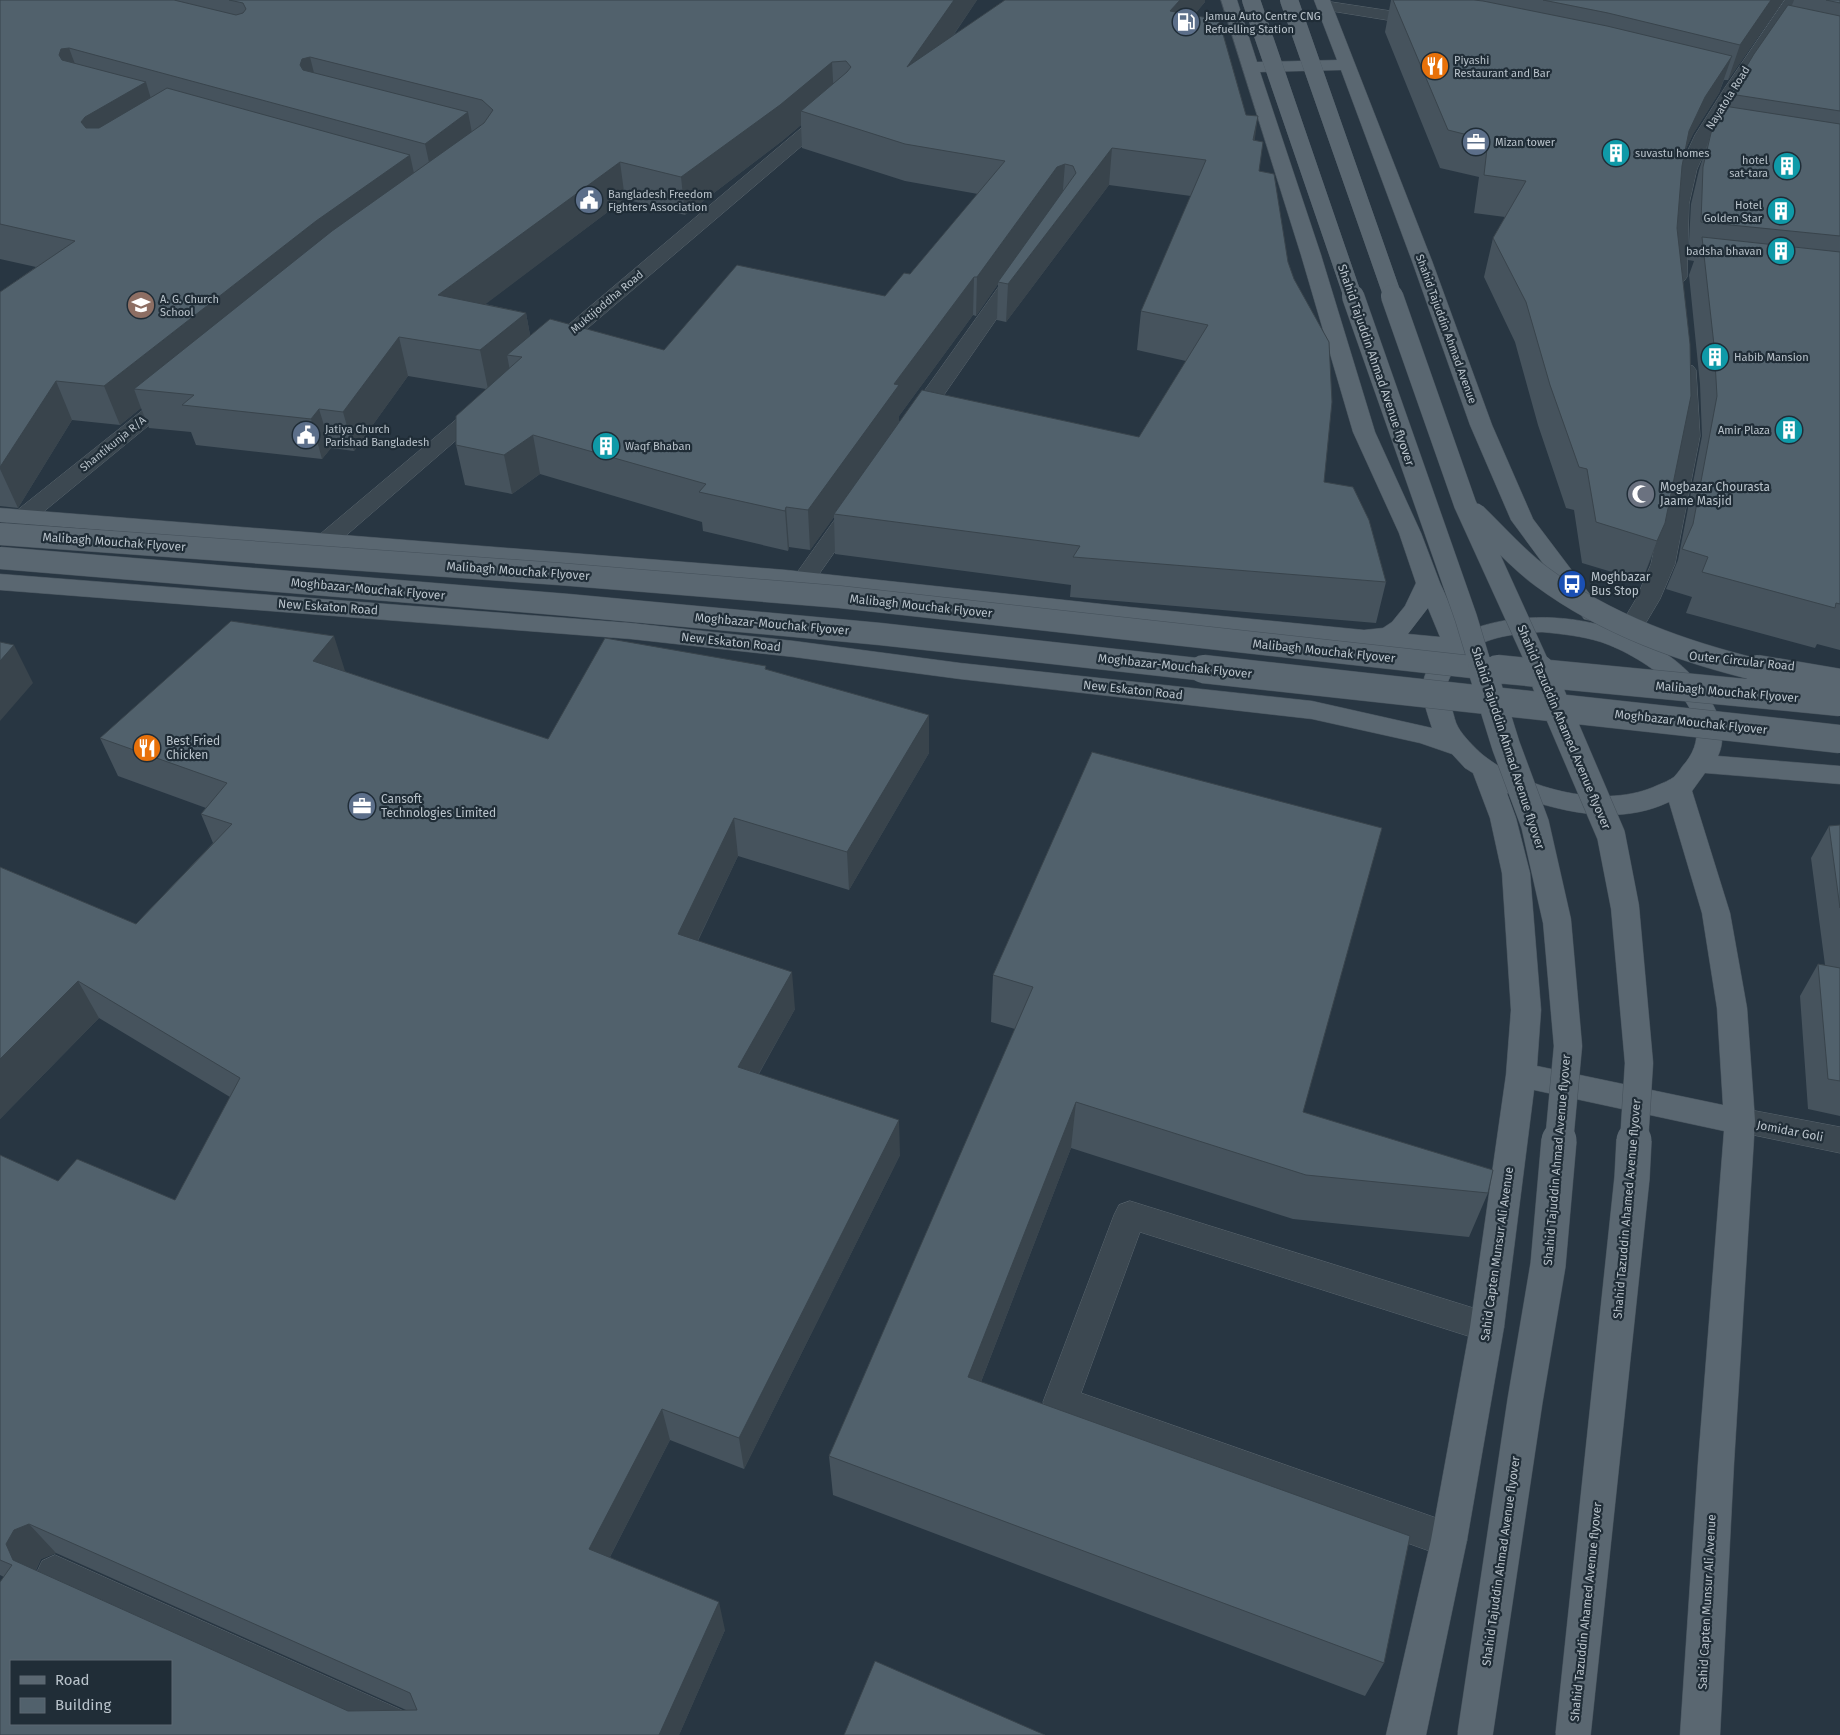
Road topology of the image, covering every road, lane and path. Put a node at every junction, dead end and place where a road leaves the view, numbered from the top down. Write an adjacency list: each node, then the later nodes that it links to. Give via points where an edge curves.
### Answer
1 (1229, 0): 8 (main road)
2 (1251, 0): 49 (main road, Shahid Tajuddin Ahmad Avenue flyover, bridge, via 1535,824 1557,921 1568,1046 1548,1265)
3 (1289, 0): 20 (main road, bridge)
4 (1793, 0): 10 (street, Nayatola Road, via 1779,34)
5 (1323, 3): 6 (street); 7 (main road, Shahid Tajuddin Ahmad Avenue)
6 (1436, 23)
7 (1347, 66): 8 (main road); 30 (main road, Shahid Tajuddin Ahmad Avenue, via 1481,425 1522,520)
8 (1250, 68): 28 (main road, via 1364,432 1410,533)
9 (1713, 84): 10 (street)
10 (1732, 89): 13 (street, Nayatola Road, via 1714,137 1688,169 1680,204 1686,268)
11 (842, 103): 15 (street, Muktijoddha Road)
12 (1029, 258): 18 (street)
13 (1679, 297)
14 (1685, 355): 30 (street, via 1689,436 1681,485 1663,564)
15 (531, 366)
16 (187, 384): 21 (street, Shantikunja R/A)
17 (501, 392): 23 (street)
18 (900, 442)
19 (866, 491): 26 (street)
20 (1465, 504): 33 (main road, bridge, via 1540,576 1610,619 1712,657 1783,676); 50 (main road, Shahid Tazuddin Ahamed Avenue flyover, bridge, via 1611,835 1624,907 1634,994 1639,1062 1632,1178)
21 (11, 516): 23 (main road); 24 (main road)
22 (0, 534): 34 (main road, Malibagh Mouchak Flyover, bridge, via 840,597 1511,671)
23 (327, 540): 26 (main road)
24 (0, 542)
25 (0, 558): 35 (main road, Moghbazar-Mouchak Flyover, bridge, via 880,634)
26 (804, 579): 29 (main road)
27 (0, 582): 36 (main road, New Eskaton Road, via 631,631 794,649 1312,710 1426,735)
28 (1428, 583): 29 (main road, via 1414,611 1389,635); 31 (main road)
29 (1358, 637): 31 (main road)
30 (1626, 643): 31 (main road, via 1577,627 1542,624 1509,626 1480,634); 32 (main road, Outer Circular Road); 37 (main road, via 1667,666 1701,704 1708,725 1709,745)
31 (1457, 647): 36 (main road, via 1440,668 1433,692 1439,720)
32 (1840, 670)
33 (1840, 683)
34 (1840, 702)
35 (1840, 739)
36 (1456, 746): 38 (main road)
37 (1702, 764): 39 (main road); 40 (main road)
38 (1485, 770): 40 (main road, via 1522,790 1564,803 1607,806 1647,802); 41 (main road, Sahid Capten Munsur Ali Avenue, via 1503,818 1516,873 1526,1010)
39 (1840, 775)
40 (1678, 788): 42 (main road, Sahid Capten Munsur Ali Avenue, via 1716,913 1732,1008)
41 (1521, 1075): 42 (main road); 44 (main road, Sahid Capten Munsur Ali Avenue)
42 (1740, 1121): 43 (street, Jomidar Goli); 51 (main road, Sahid Capten Munsur Ali Avenue)
43 (1840, 1140)
44 (1487, 1327): 45 (main road, Sahid Capten Munsur Ali Avenue); 45 (street, via 1130,1215 1060,1402)
45 (1450, 1540): 48 (main road, Sahid Capten Munsur Ali Avenue)
46 (55, 1574): 47 (street)
47 (412, 1735)
48 (1406, 1735)
49 (1475, 1735)
50 (1573, 1735)
51 (1700, 1735)

